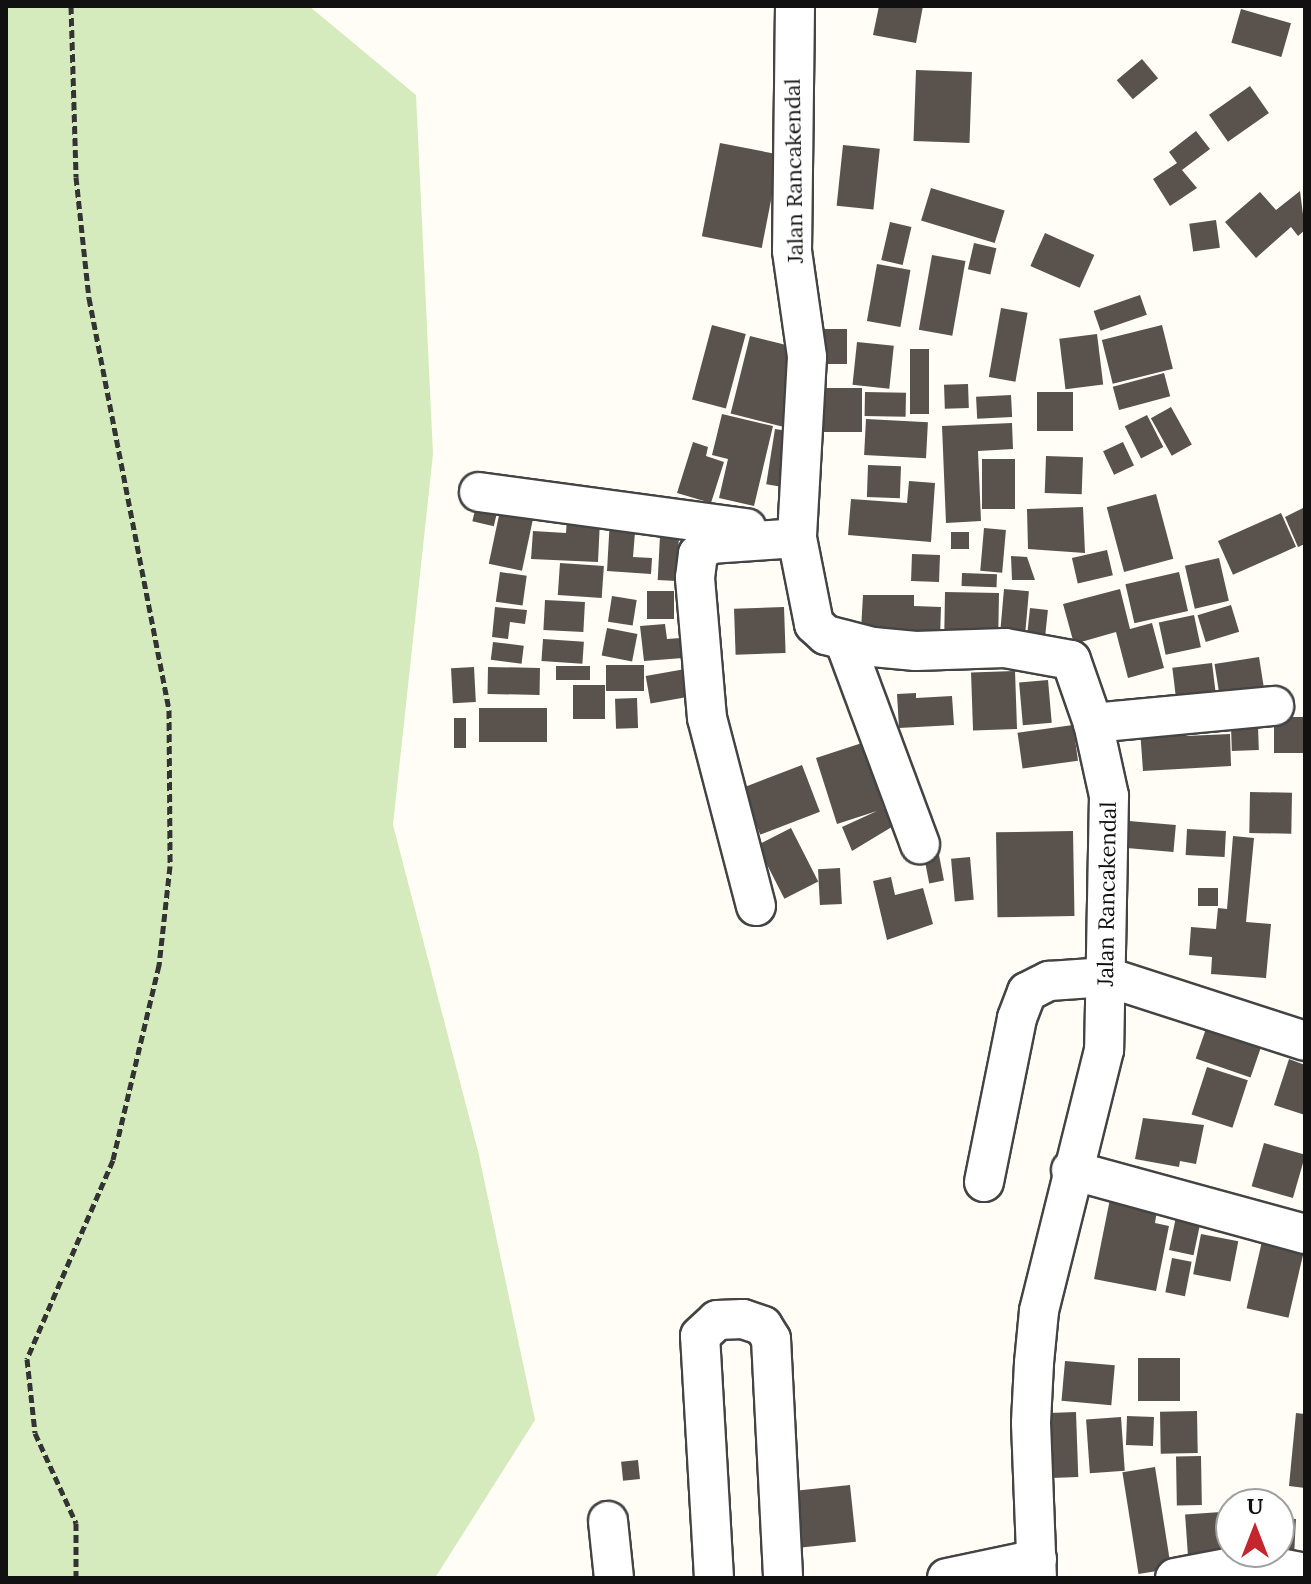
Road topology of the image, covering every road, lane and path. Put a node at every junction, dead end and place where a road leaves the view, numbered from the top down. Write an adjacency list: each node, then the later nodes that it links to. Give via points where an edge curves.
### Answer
1 (71, 6): 19 (path, via 76,177 89,298 169,710 170,866 159,965 113,1160 27,1359 35,1433 76,1523)
2 (795, 6): 4 (street, Jalan Rancakendal, via 792,251 807,357)
3 (479, 492): 4 (street, via 737,528)
4 (797, 528): 5 (street, Jalan Rancakendal, via 814,624); 9 (street, via 710,544 698,554 695,578 707,718)
5 (844, 640): 7 (street, Jalan Rancakendal, via 916,651 1005,648 1071,660); 8 (street)
6 (1274, 706): 7 (street)
7 (1093, 723): 10 (street, Jalan Rancakendal, via 1109,796 1103,898)
8 (920, 844)
9 (756, 906)
10 (1107, 977): 11 (street); 12 (street, Jalan Rancakendal, via 1100,1076); 13 (street, via 1077,975 1027,992)
11 (1305, 1041)
12 (1071, 1170): 14 (street); 16 (street, Jalan Rancakendal, via 1039,1311 1034,1363)
13 (984, 1182)
14 (1305, 1234)
15 (608, 1521): 20 (street)
16 (1037, 1568): 23 (street)
17 (1226, 1573): 18 (street, via 1254,1563); 24 (street)
18 (1305, 1573)
19 (76, 1578)
20 (614, 1578)
21 (714, 1578): 22 (street, via 700,1336 717,1320 743,1319 763,1326 771,1339)
22 (783, 1578)
23 (947, 1578)
24 (1175, 1578)

